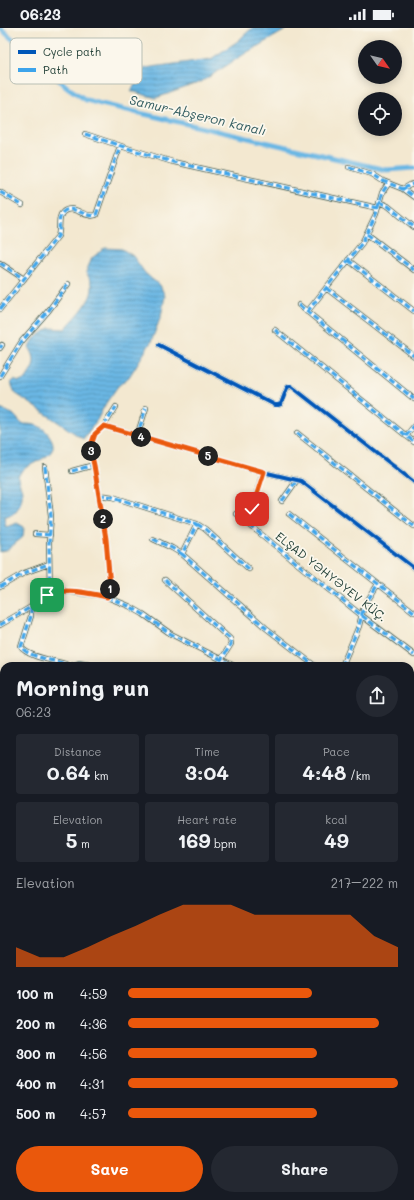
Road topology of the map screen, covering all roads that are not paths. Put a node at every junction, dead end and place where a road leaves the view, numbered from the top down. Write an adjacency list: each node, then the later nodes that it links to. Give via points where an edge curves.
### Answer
1 (85, 134): 2 (street)
2 (120, 146): 11 (street, via 173,162); 17 (street, via 96,215 91,216 70,208 64,211 59,219 58,236)
3 (349, 167): 4 (street, via 372,174)
4 (388, 184): 6 (street); 9 (street)
5 (414, 184): 6 (street)
6 (403, 189): 8 (street)
7 (0, 192): 10 (street)
8 (414, 197)
9 (379, 202): 11 (street); 12 (street)
10 (22, 204)
11 (378, 208): 13 (street)
12 (414, 227)
13 (367, 234): 14 (street); 16 (street)
14 (348, 260): 19 (street); 22 (street)
15 (0, 263): 17 (street)
16 (414, 270)
17 (24, 279): 21 (street)
18 (68, 284): 27 (street, via 22,342)
19 (326, 288): 23 (street); 26 (street)
20 (299, 305): 23 (street)
21 (0, 309)
22 (414, 311)
23 (307, 312): 28 (street)
24 (275, 330): 35 (street)
25 (159, 344): 42 (street, via 275,405 280,404 287,388 291,386)
26 (414, 356)
27 (0, 376)
28 (414, 399)
29 (116, 407): 31 (street)
30 (146, 408): 34 (street)
31 (104, 426): 34 (street); 37 (street, via 95,434 90,445)
32 (414, 426): 35 (street)
33 (297, 433): 49 (street)
34 (137, 436): 40 (street)
35 (406, 436): 36 (street)
36 (414, 442)
37 (94, 465): 39 (street); 43 (street)
38 (45, 466): 51 (street, via 51,516)
39 (72, 471)
40 (264, 472): 41 (street); 47 (street)
41 (297, 480): 44 (street); 55 (street)
42 (414, 482)
43 (99, 495): 48 (street, via 113,497); 61 (street, via 110,577)
44 (282, 501)
45 (236, 514): 47 (street, ELŞAD YƏHYƏYEV KÜÇ.)
46 (289, 514): 58 (street)
47 (246, 522): 64 (street, ELŞAD YƏHYƏYEV KÜÇ.)
48 (196, 524): 53 (street); 56 (street, via 205,529)
49 (414, 526)
50 (35, 534): 51 (street)
51 (50, 535): 54 (street)
52 (153, 539): 53 (street)
53 (182, 554): 70 (street, via 266,628)
54 (49, 564): 59 (street, via 24,572); 60 (street)
55 (414, 568)
56 (249, 569)
57 (165, 580): 67 (street, via 230,639 231,644)
58 (378, 584): 63 (street); 64 (street)
59 (0, 587)
60 (50, 593): 61 (street, via 79,592); 62 (street)
61 (107, 597): 67 (street, via 129,606 171,634)
62 (31, 607): 65 (street); 68 (street, via 31,616 21,647 30,654)
63 (414, 612)
64 (361, 615): 66 (street, ELŞAD YƏHYƏYEV KÜÇ.); 71 (street)
65 (0, 625)
66 (414, 655)
67 (221, 660): 69 (street)
68 (58, 662)
69 (225, 662)
70 (311, 662)
71 (344, 662)

